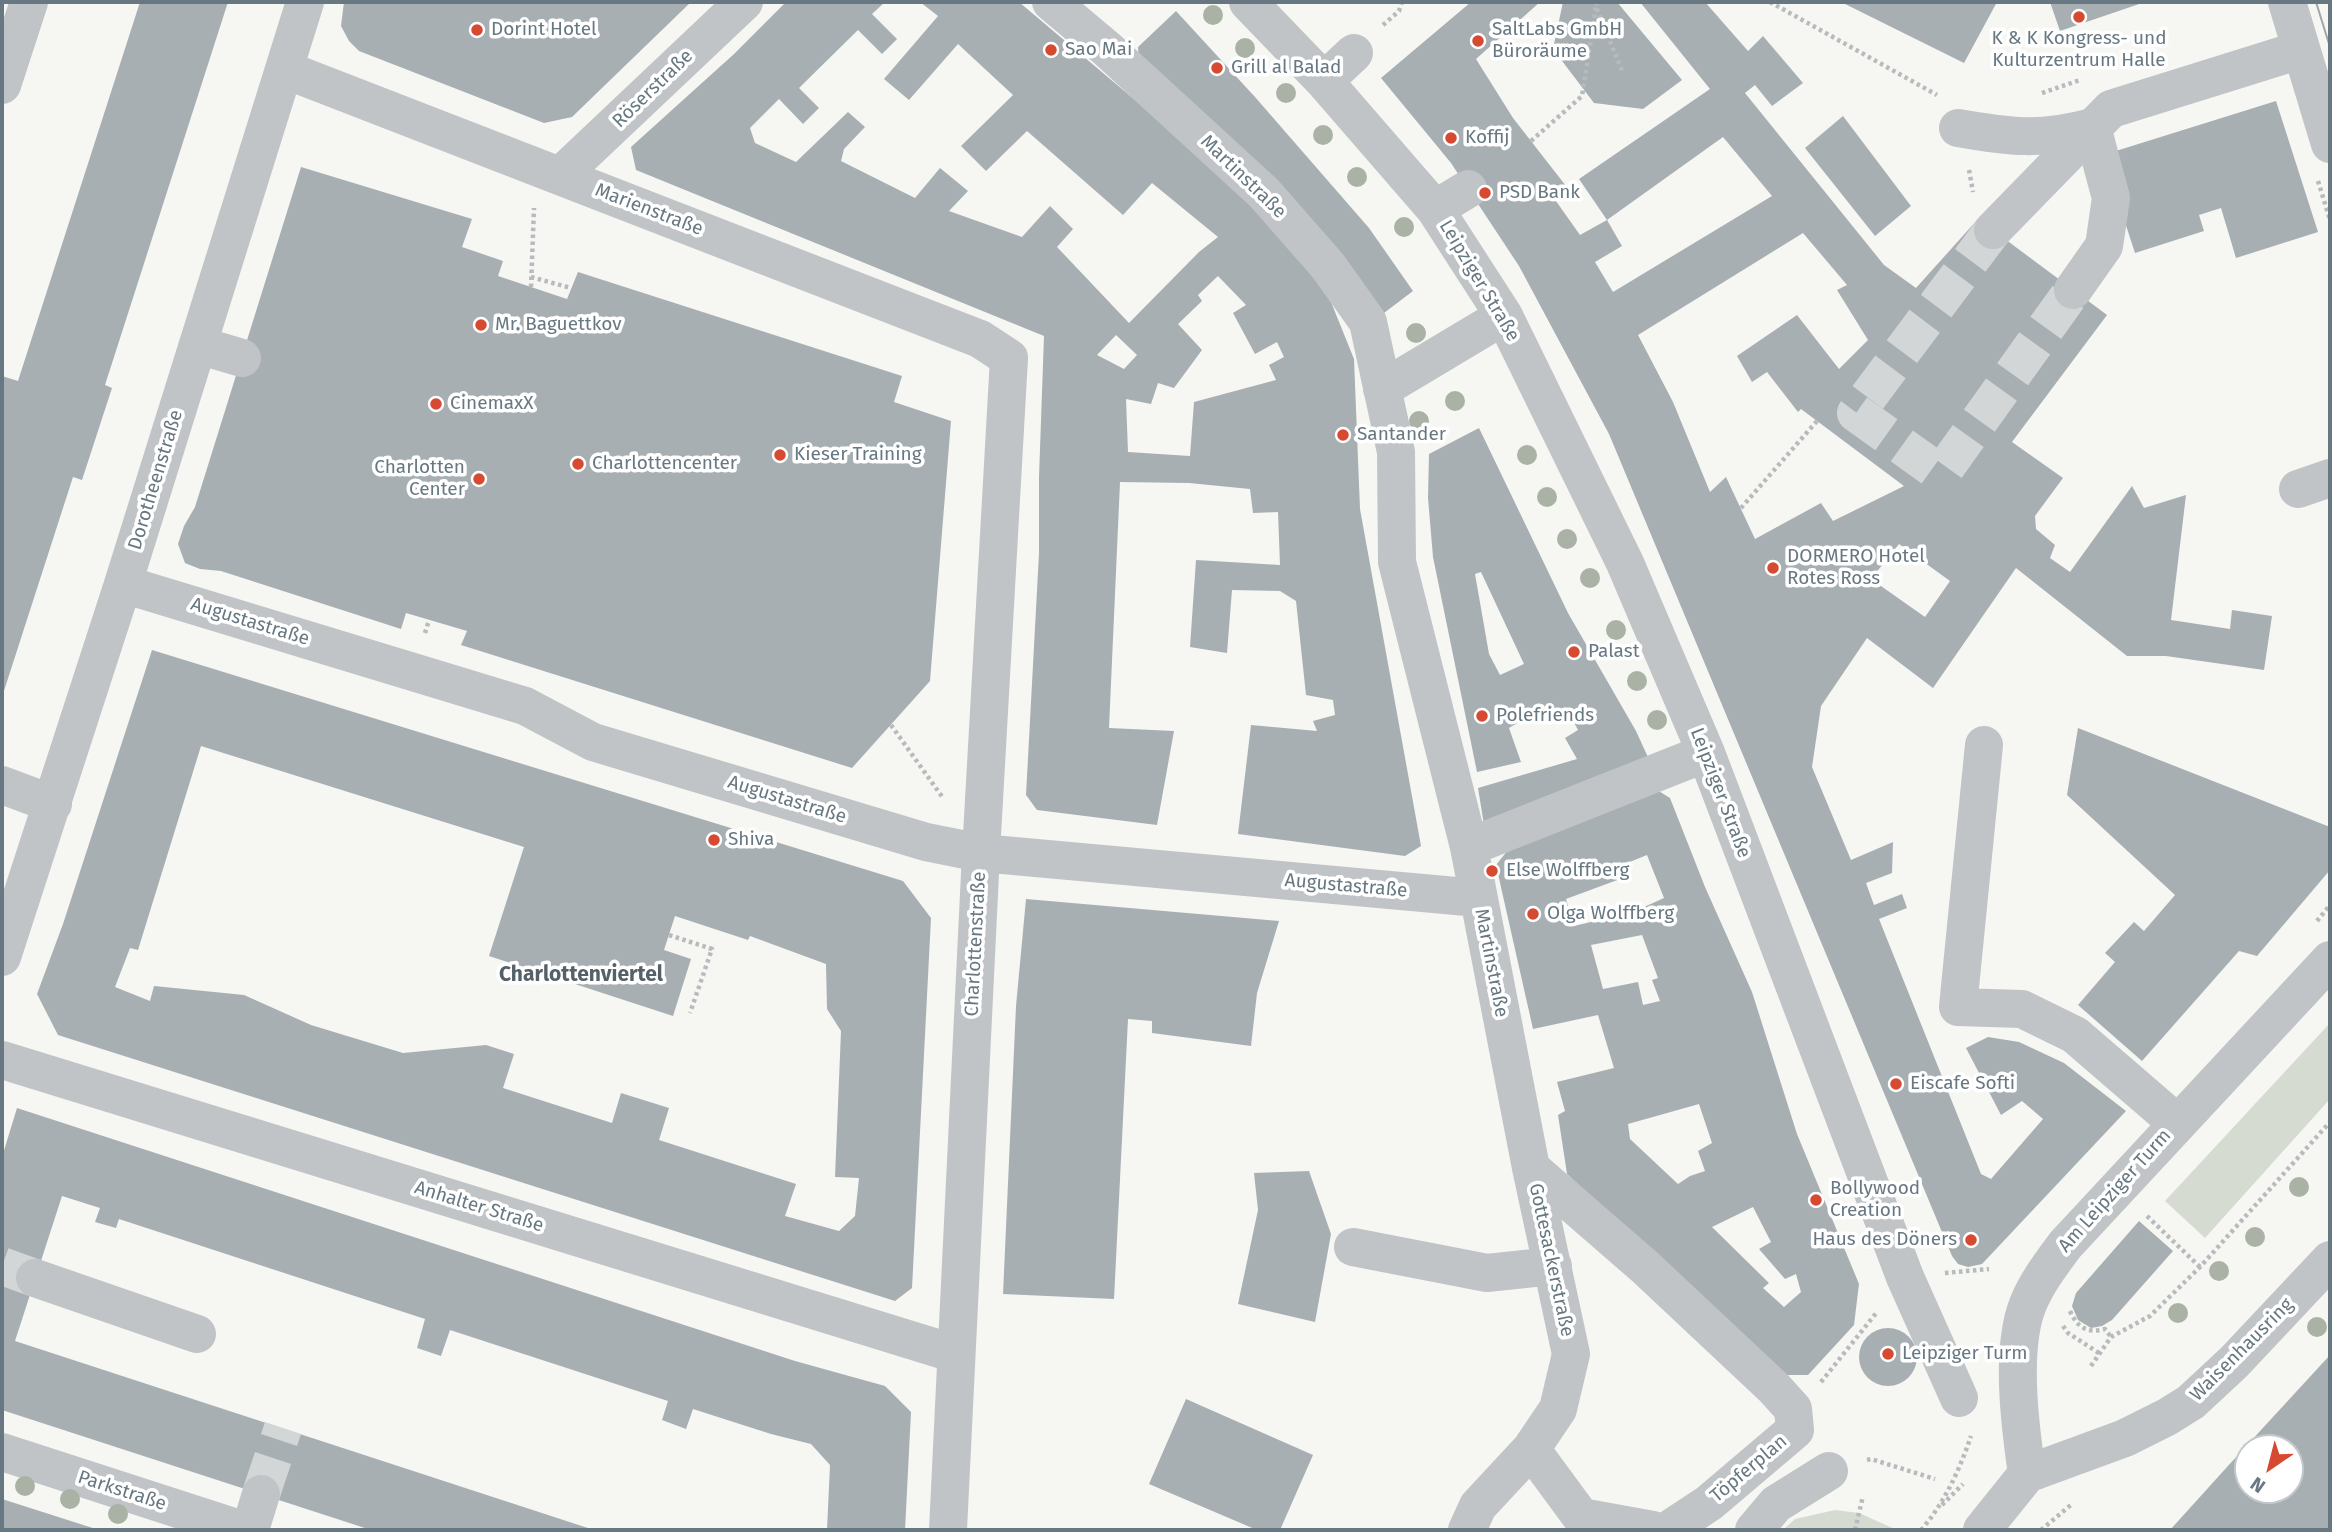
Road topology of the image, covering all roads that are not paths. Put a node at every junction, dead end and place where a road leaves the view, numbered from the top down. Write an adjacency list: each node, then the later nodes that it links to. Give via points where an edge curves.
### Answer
1 (29, 2): 11 (street)
2 (305, 2): 9 (street, Dorotheenstraße)
3 (744, 2): 15 (street, Röserstraße)
4 (1051, 2): 24 (street, Martinstraße, via 1264,193 1328,266 1368,322)
5 (1248, 2): 10 (street, Leipziger Straße)
6 (2287, 2): 7 (street)
7 (2300, 50): 13 (street, via 2111,108); 14 (street)
8 (1354, 53): 10 (street)
9 (286, 70): 15 (street, Marienstraße); 21 (street, Dorotheenstraße)
10 (1324, 81): 17 (street, Leipziger Straße)
11 (2, 85)
12 (1952, 114): 13 (street, via 2011,137 2041,137)
13 (2092, 127): 18 (street); 19 (street, via 2111,198 2104,246)
14 (2330, 144)
15 (548, 171): 23 (street, Marienstraße, via 979,339)
16 (1468, 189): 17 (street, Leipziger Straße)
17 (1435, 209): 20 (street, Leipziger Straße)
18 (1993, 230)
19 (2073, 289)
20 (1504, 316): 24 (street); 27 (street, Leipziger Straße, via 1625,563)
21 (198, 345): 22 (street); 25 (street, Dorotheenstraße)
22 (242, 358)
23 (1009, 358): 31 (street, Charlottenstraße)
24 (1382, 389): 30 (street, Martinstraße, via 1396,452 1397,562)
25 (123, 584): 29 (street, Dorotheenstraße); 31 (street, Augustastraße, via 524,706 593,742 926,842)
26 (1984, 745): 36 (street, via 1958,1007 2022,1009 2075,1035)
27 (1706, 753): 30 (street); 44 (street, Leipziger Straße, via 1905,1277)
28 (2, 785): 29 (street)
29 (53, 804): 33 (street, Dorotheenstraße)
30 (1469, 847): 32 (street, Martinstraße)
31 (981, 853): 32 (street, Augustastraße); 43 (street, Charlottenstraße)
32 (1478, 898): 37 (street, Martinstraße)
33 (2, 957)
34 (2330, 960): 36 (street, Am Leipziger Turm)
35 (2, 1060): 43 (street, Anhalter Straße)
36 (2177, 1123): 48 (street, Am Leipziger Turm, via 2065,1245 2026,1307 2018,1346)
37 (1531, 1168): 40 (street, Gottesackerstraße); 55 (street, Töpferplan, via 1645,1267 1793,1409 1795,1430 1709,1503)
38 (1353, 1247): 40 (street, via 1487,1273)
39 (2330, 1260): 48 (street, Waisenhausring, via 2191,1402 2125,1438)
40 (1553, 1266): 45 (street, Gottesackerstraße, via 1571,1354 1558,1409)
41 (35, 1278): 42 (street)
42 (197, 1334)
43 (956, 1354): 52 (street, Charlottenstraße)
44 (1959, 1398)
45 (1531, 1449): 53 (street, Gottesackerstraße, via 1478,1506); 54 (street, via 1581,1517)
46 (2, 1452): 50 (street, Parkstraße)
47 (1829, 1471): 56 (street, via 1776,1504)
48 (2027, 1474): 57 (street)
49 (261, 1494): 51 (street)
50 (243, 1530)
51 (250, 1530)
52 (948, 1530)
53 (1467, 1530)
54 (1653, 1530)
55 (1668, 1530)
56 (1755, 1530)
57 (1982, 1530)

